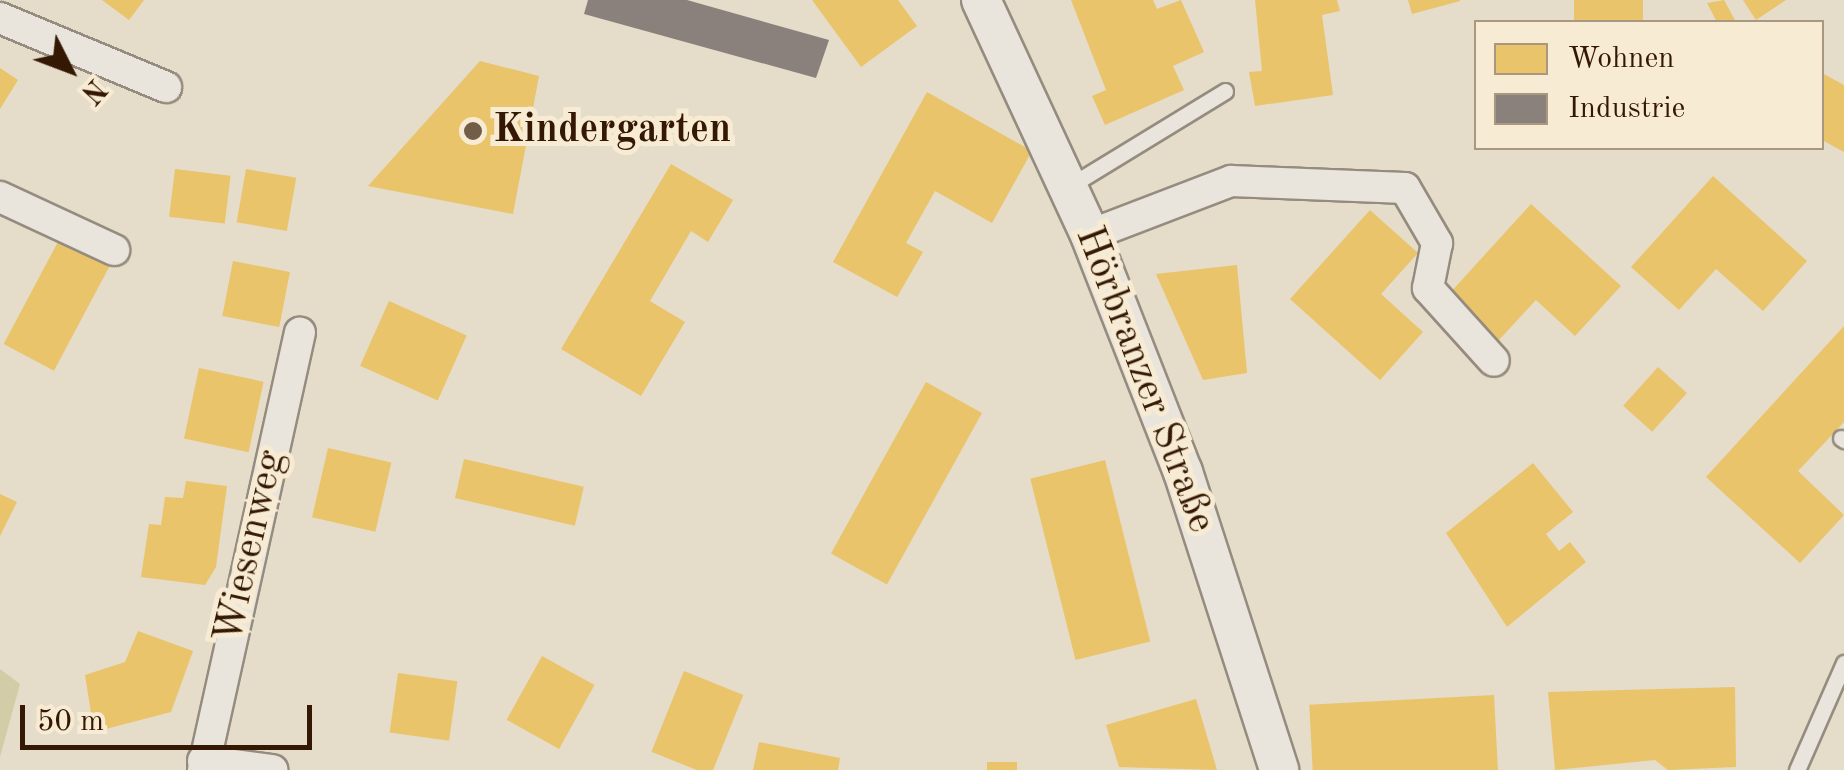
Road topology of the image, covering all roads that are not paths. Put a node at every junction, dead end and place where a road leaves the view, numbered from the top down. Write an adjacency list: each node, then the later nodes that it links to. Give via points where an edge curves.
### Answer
1 (981, 0): 5 (street, Hörbranzer Straße)
2 (0, 18): 3 (street)
3 (166, 87)
4 (1225, 90): 5 (lane)
5 (1068, 186): 7 (street, Hörbranzer Straße)
6 (0, 197): 8 (street)
7 (1090, 235): 10 (street, via 1231,181 1405,188 1437,242 1428,288); 14 (street, Hörbranzer Straße, via 1184,472)
8 (114, 250)
9 (300, 333): 12 (street, Wiesenweg)
10 (1494, 361)
11 (1844, 663): 15 (lane)
12 (203, 766): 13 (street)
13 (272, 770)
14 (1279, 770)
15 (1797, 770)

